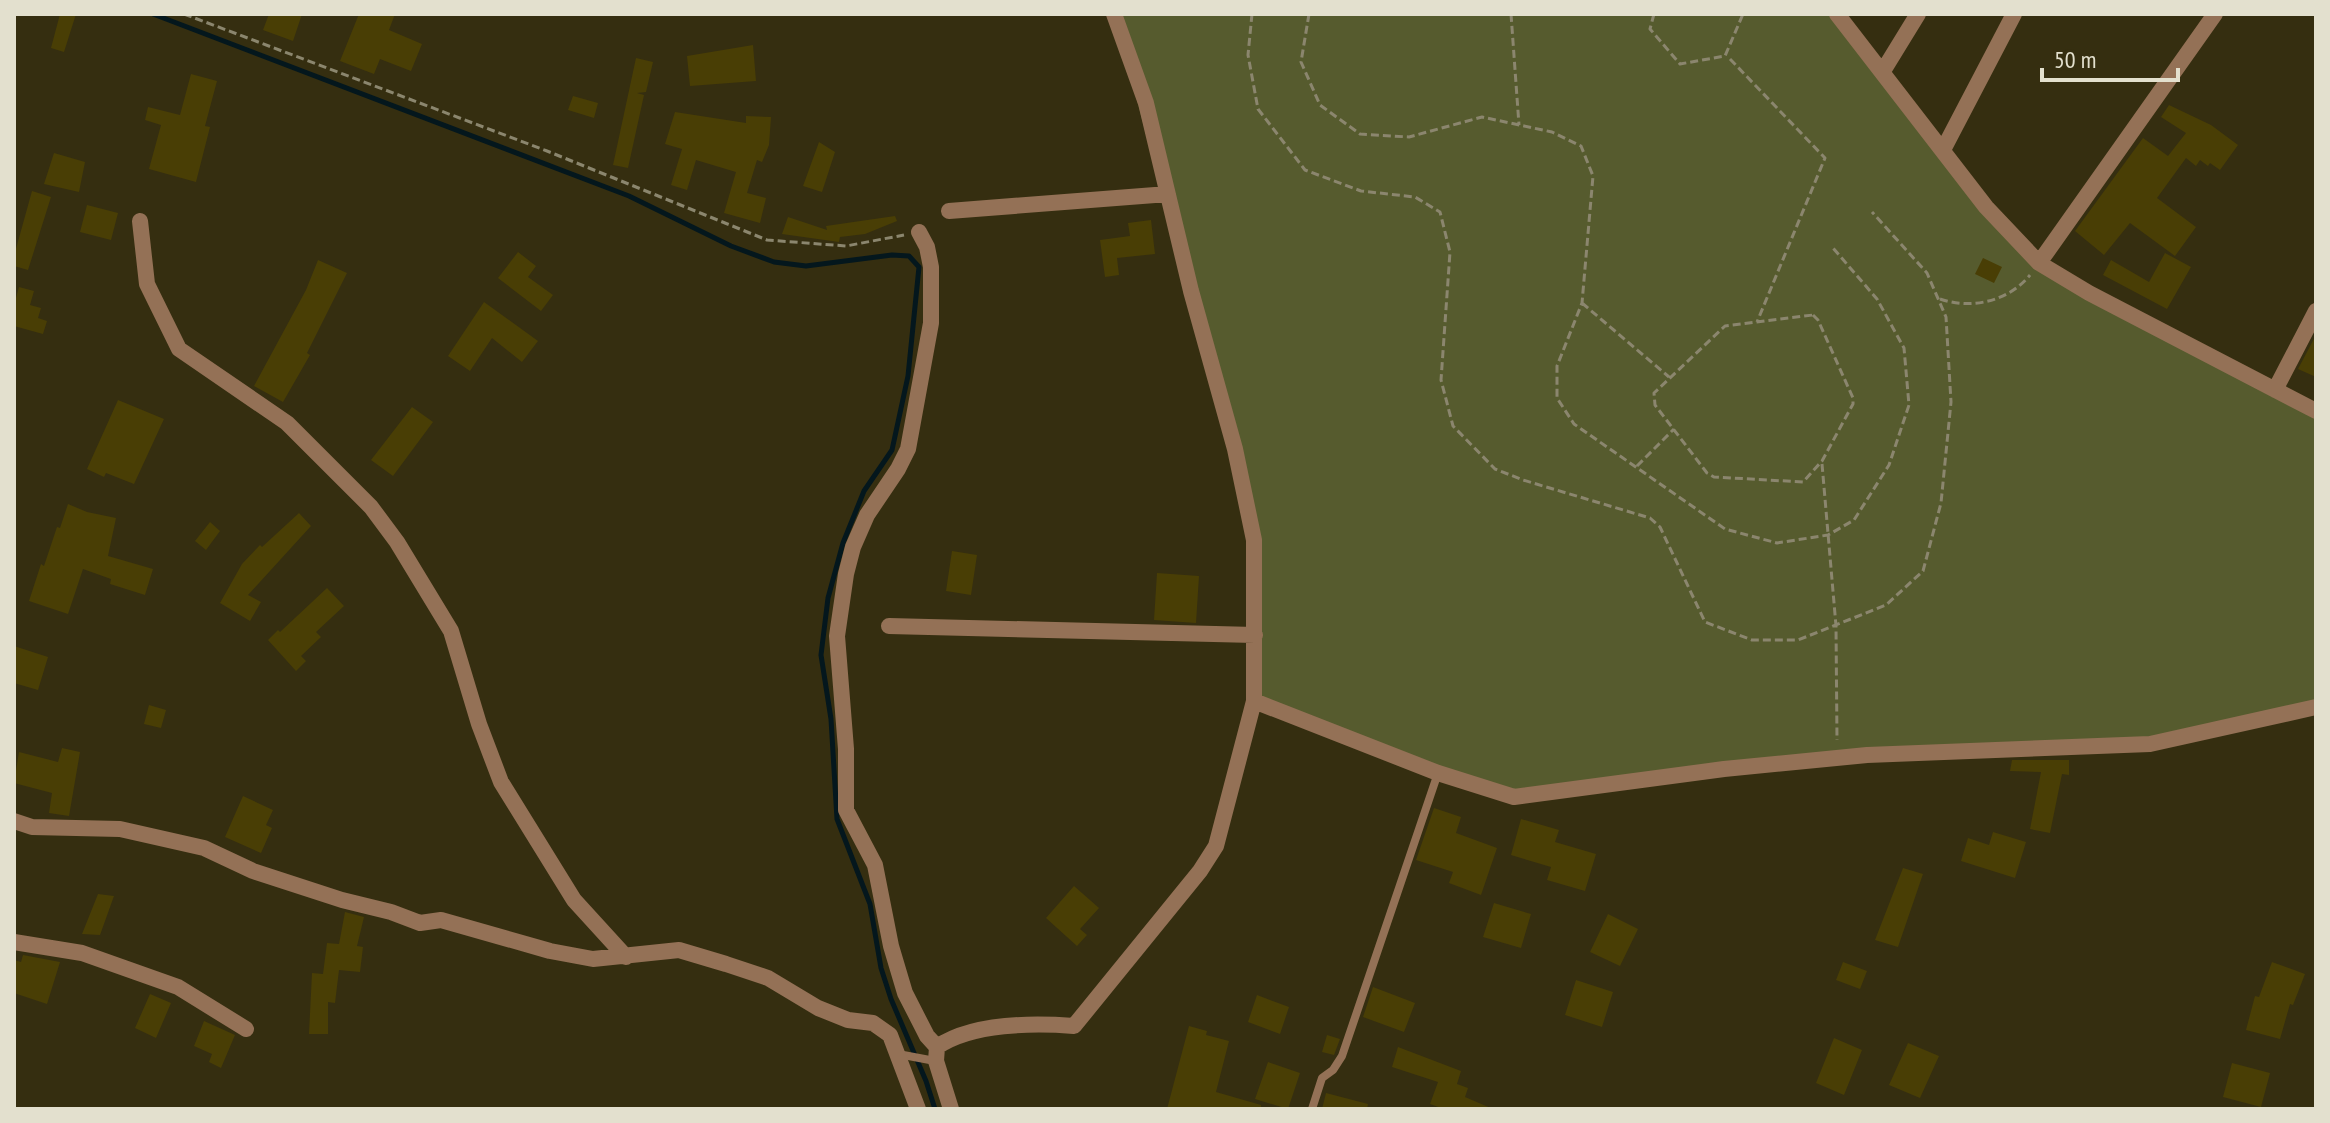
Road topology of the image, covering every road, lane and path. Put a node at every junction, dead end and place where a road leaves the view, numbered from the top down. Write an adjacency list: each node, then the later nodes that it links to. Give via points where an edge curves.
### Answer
1 (184, 14): 20 (path, via 767,240 846,246)
2 (1114, 14): 16 (street, via 1146,103)
3 (1252, 14): 36 (path, via 1248,55 1258,109 1305,170 1361,191 1415,197 1440,212 1450,252 1441,380 1453,426 1495,469 1650,518 1660,527 1705,622 1752,640 1798,640)
4 (1309, 14): 14 (path, via 1301,62 1320,105 1360,134 1409,137 1482,117)
5 (1511, 14): 14 (path)
6 (1654, 14): 7 (path, via 1650,29 1684,64 1725,56)
7 (1743, 14)
8 (1837, 14): 13 (street)
9 (1918, 14): 13 (street)
10 (2014, 14): 15 (street)
11 (2215, 14): 22 (street)
12 (1730, 59): 26 (path, via 1825,158)
13 (1883, 71): 15 (street)
14 (1519, 125): 24 (path, via 1581,146 1593,176)
15 (1944, 148): 22 (street, via 1986,207)
16 (1168, 194): 17 (street); 37 (street, via 1254,540)
17 (949, 211)
18 (1872, 212): 23 (path, via 1927,273)
19 (140, 221): 44 (street, via 147,284 179,349 287,423 371,507 397,542 451,631 501,782 574,900)
20 (919, 232): 47 (street, via 931,267 931,323 908,449 853,547 837,636 846,810 875,865 905,993)
21 (1833, 248): 34 (path, via 1877,299 1904,348 1909,405 1889,465 1854,520)
22 (2039, 263): 23 (path, via 2019,289 1981,303 1958,305); 29 (street)
23 (1940, 299): 36 (path, via 1946,317 1951,402 1941,503 1923,571 1886,605)
24 (1582, 303): 28 (path); 33 (path, via 1557,366 1557,398 1574,424)
25 (2316, 311): 27 (street)
26 (1757, 322): 28 (path, via 1725,326); 32 (path, via 1813,315 1818,320 1853,404)
27 (2310, 335): 29 (street)
28 (1669, 377): 31 (path, via 1653,399)
29 (2275, 390): 30 (street)
30 (2316, 411)
31 (1674, 429): 32 (path, via 1714,477 1803,482); 33 (path)
32 (1822, 461): 34 (path)
33 (1636, 466): 34 (path, via 1725,529 1777,543)
34 (1828, 535): 36 (path)
35 (889, 626): 37 (street)
36 (1836, 626): 40 (path)
37 (1255, 635): 38 (street)
38 (1254, 701): 41 (street); 47 (street, via 1216,846 1074,1026 1027,1023 951,1038)
39 (2316, 707): 40 (street, via 2150,744)
40 (1837, 759): 41 (street, via 1514,797)
41 (1438, 773): 50 (lane, via 1342,1056 1322,1078)
42 (14, 821): 44 (street, via 32,827 120,829 155,836 420,923 441,920 593,959)
43 (14, 942): 45 (street, via 82,953 178,987)
44 (626, 957): 46 (street, via 679,950 768,978 818,1008 873,1023 890,1035)
45 (246, 1029)
46 (897, 1054): 47 (lane); 48 (street)
47 (937, 1054): 49 (street)
48 (918, 1109)
49 (951, 1109)
50 (1312, 1109)

